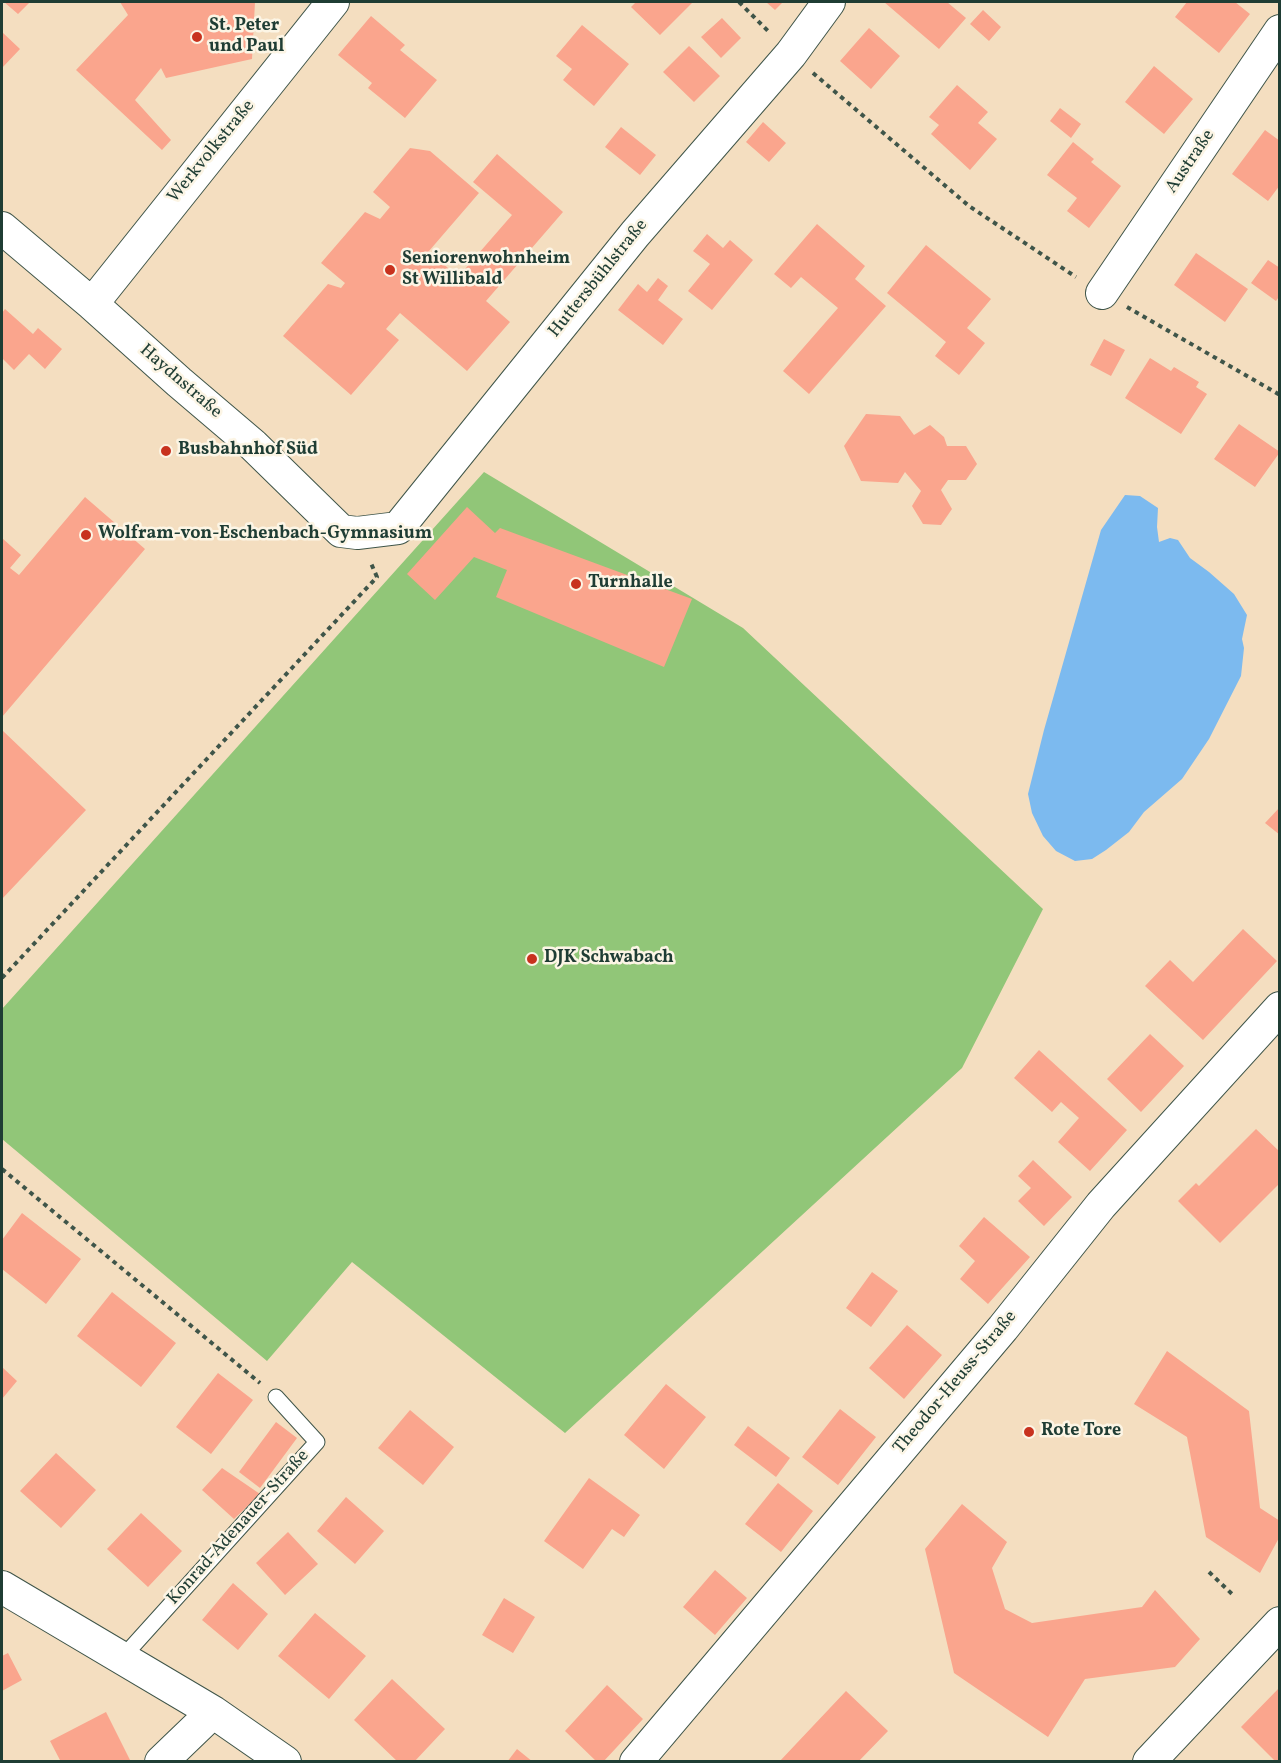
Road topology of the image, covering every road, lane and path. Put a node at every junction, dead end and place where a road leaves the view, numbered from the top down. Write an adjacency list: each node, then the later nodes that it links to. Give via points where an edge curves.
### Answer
1 (333, 2): 8 (street, Werkvolkstraße)
2 (739, 2): 5 (path)
3 (829, 2): 5 (street, Huttersbühlstraße)
4 (1280, 31): 7 (street, Austraße)
5 (791, 54): 7 (path, via 969,206); 10 (street, Huttersbühlstraße, via 635,234 398,528)
6 (2, 228): 8 (street, Haydnstraße)
7 (1102, 293): 9 (path)
8 (92, 304): 10 (street, Haydnstraße, via 253,445 341,531)
9 (1280, 395)
10 (357, 533): 11 (path, via 377,577)
11 (2, 978)
12 (1280, 1008): 23 (street, Theodor-Heuss-Straße, via 1101,1205 1003,1328)
13 (2, 1169): 14 (path)
14 (276, 1397): 19 (lane, Konrad-Adenauer-Straße, via 316,1442)
15 (1209, 1572): 17 (path)
16 (2, 1587): 19 (street)
17 (1232, 1594)
18 (1280, 1623): 24 (street)
19 (122, 1658): 20 (street)
20 (213, 1712): 21 (street); 22 (street)
21 (161, 1761)
22 (285, 1761)
23 (636, 1761)
24 (1149, 1761)

